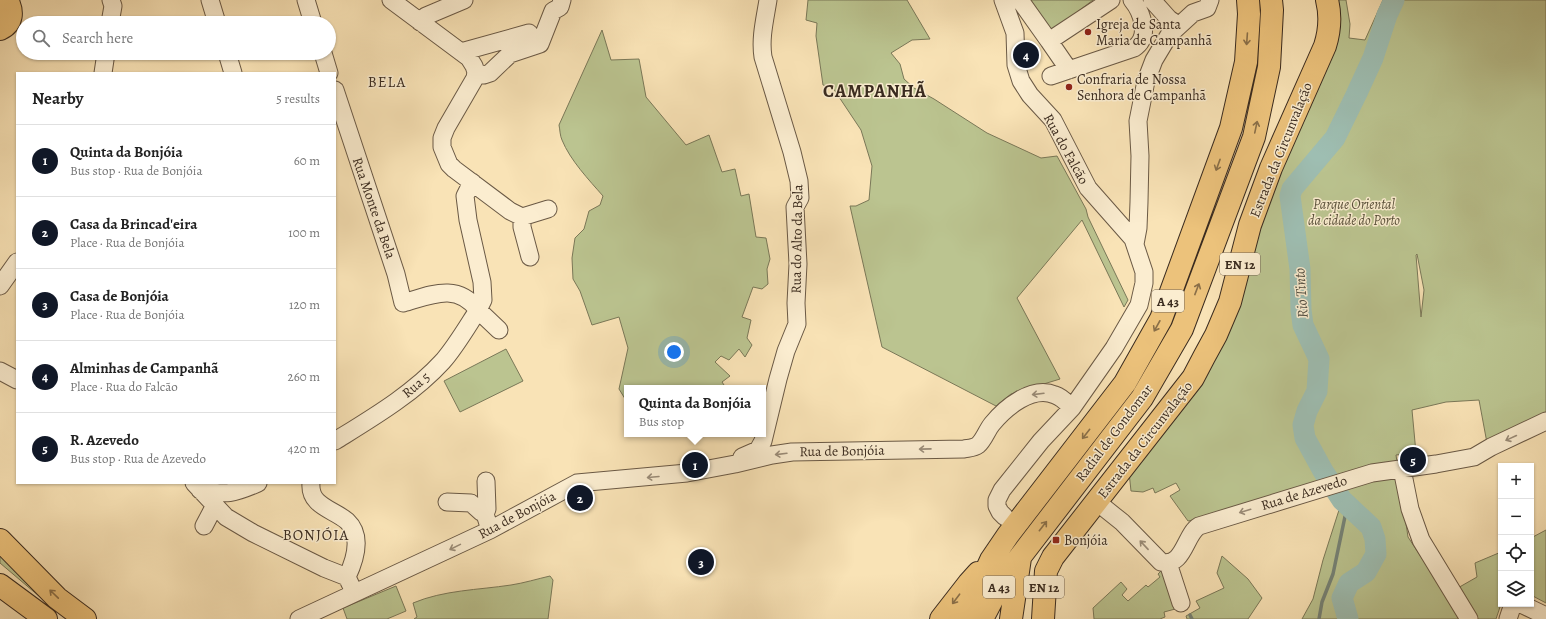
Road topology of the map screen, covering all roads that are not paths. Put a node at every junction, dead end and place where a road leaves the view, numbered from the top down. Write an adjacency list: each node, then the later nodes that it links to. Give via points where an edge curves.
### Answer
1 (111, 0): 16 (street)
2 (210, 0): 17 (street)
3 (306, 0): 18 (street)
4 (391, 0): 19 (street)
5 (464, 0): 19 (street, via 426,16)
6 (562, 0): 31 (street, via 560,7 553,11 540,44 510,54 490,73 484,75)
7 (768, 0): 43 (street, Rua do Alto da Bela, via 761,47 792,152 800,190 800,198 795,207 798,264 797,324)
8 (1111, 0): 22 (street)
9 (1132, 0): 27 (street, via 1143,23 1139,45)
10 (1152, 0): 20 (street)
11 (1210, 0): 20 (street, via 1207,8 1196,11)
12 (1248, 0): 69 (main road, Radial de Gondomar / A 43, one-way to 69, via 1246,62 1231,128 1161,319 1125,383)
13 (1271, 0): 68 (main road, Radial de Gondomar / A 43, one-way to 13, via 1142,398 1182,329 1254,137 1269,67)
14 (1326, 0): 61 (main road, Estrada da Circunvalação / EN 12, via 1330,24 1325,46 1270,168 1250,225 1230,302 1221,323 1193,378)
15 (1009, 1): 22 (street, via 1022,2); 37 (street, Rua do Falcão, via 1015,33 1016,65 1021,81 1053,120 1088,188)
16 (111, 16)
17 (215, 16)
18 (312, 16)
19 (420, 22): 23 (street)
20 (1178, 26): 37 (street, via 1169,35 1154,60 1139,111 1139,202)
21 (529, 33): 23 (street)
22 (1049, 41): 27 (street)
23 (461, 52): 31 (street, via 469,58)
24 (105, 60): 28 (street)
25 (229, 60): 29 (street)
26 (325, 60): 30 (street)
27 (1069, 70): 32 (street)
28 (103, 72)
29 (233, 72)
30 (330, 72)
31 (476, 72): 34 (street, via 442,138 442,147 449,164)
32 (1051, 76)
33 (336, 93): 41 (street, Rua Monte da Bela, via 398,279 403,302 450,292 462,295)
34 (472, 182): 36 (street); 41 (street, via 465,196 482,282 482,300)
35 (548, 209): 36 (street)
36 (522, 217): 38 (street)
37 (1135, 244): 47 (street, via 1144,272 1139,305 1114,348)
38 (530, 257)
39 (16, 263): 40 (street)
40 (0, 286)
41 (478, 310): 42 (street); 49 (street, Rua 5, via 444,360 430,374 397,401)
42 (499, 330)
43 (780, 369): 46 (street); 50 (street, Rua do Alto da Bela)
44 (0, 371): 45 (street)
45 (16, 379)
46 (766, 396)
47 (1072, 408): 54 (street, Rua de Bonjóia, one-way to 54, via 1061,398 1050,393 1032,394 1022,398 999,416 978,446 964,449 792,452); 64 (street, via 1040,441 1002,490 997,506)
48 (1546, 421): 55 (street, Rua de Azevedo, one-way to 55, via 1474,457)
49 (361, 425): 52 (street, Rua 5); 53 (street)
50 (766, 427)
51 (764, 437): 54 (street, Rua do Alto da Bela, via 758,450 739,459)
52 (336, 440)
53 (336, 449)
54 (735, 464): 66 (street, Rua de Bonjóia, one-way to 66, via 687,473 577,483)
55 (1402, 469): 70 (street, Rua de Azevedo, one-way to 70, via 1372,473 1322,487 1199,526 1194,529 1178,556); 86 (street, via 1410,508 1421,540)
56 (486, 481): 63 (street)
57 (256, 484): 59 (street, via 231,494)
58 (311, 484): 71 (street, via 312,495 316,501 346,520 353,531 356,545 355,561)
59 (197, 487): 62 (street)
60 (447, 502): 63 (street, via 468,502)
61 (1097, 502): 70 (street, one-way to 61, via 1161,562 1122,522); 85 (main road, Estrada da Circunvalação / EN 12, via 1049,553 1042,606)
62 (215, 505): 65 (street); 71 (street, via 226,516 253,533 324,568)
63 (485, 514): 66 (street)
64 (1004, 517)
65 (204, 526)
66 (490, 530): 73 (street, Rua de Bonjóia, one-way to 73)
67 (0, 540): 79 (main road, one-way to 67, via 57,598)
68 (1020, 558): 83 (main road, Radial de Gondomar / A 43, via 1003,579); 84 (main road)
69 (991, 560): 81 (main road, one-way to 81); 82 (main road, Radial de Gondomar / A 43)
70 (1168, 563): 74 (street)
71 (347, 576): 73 (street)
72 (0, 585): 78 (main road)
73 (354, 592): 80 (street, Rua de Bonjóia)
74 (1181, 603)
75 (1512, 607): 87 (street)
76 (1527, 607): 77 (street)
77 (1546, 616)
78 (46, 619)
79 (85, 619)
80 (299, 619)
81 (941, 619)
82 (964, 619)
83 (982, 619)
84 (1011, 619)
85 (1043, 619)
86 (1469, 619)
87 (1508, 619)

